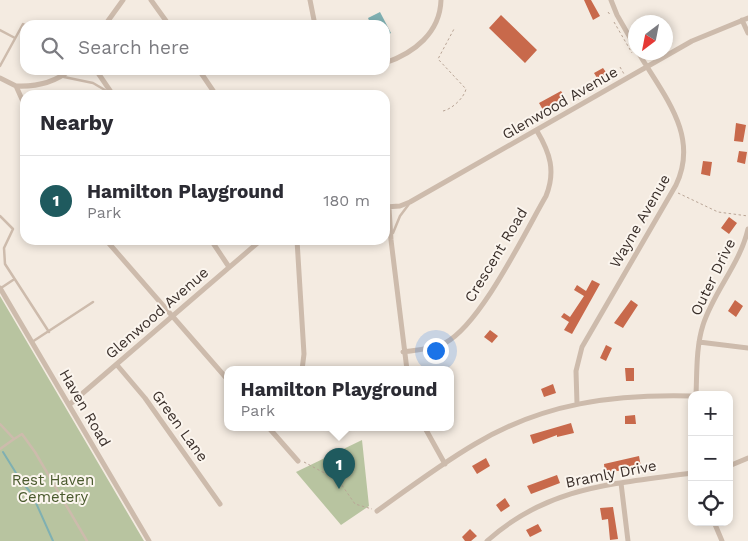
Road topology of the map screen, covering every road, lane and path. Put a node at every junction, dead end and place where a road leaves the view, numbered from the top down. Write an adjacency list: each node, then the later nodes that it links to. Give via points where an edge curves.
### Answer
1 (123, 0): 8 (street)
2 (151, 0): 9 (street)
3 (310, 0): 10 (street)
4 (441, 0): 19 (street, via 438,18 429,35 414,49)
5 (611, 0): 15 (street)
6 (608, 12): 17 (path)
7 (745, 19): 14 (street); 22 (street, Glenwood Avenue, via 692,41)
8 (109, 20)
9 (165, 20)
10 (314, 20)
11 (20, 29): 16 (lane)
12 (454, 29): 46 (path, via 438,59 466,91 459,101)
13 (0, 30): 16 (lane)
14 (748, 33)
15 (628, 34)
16 (15, 38): 20 (lane)
17 (628, 46)
18 (643, 60): 22 (street, Wayne Avenue)
19 (390, 61)
20 (0, 66)
21 (620, 67): 26 (path)
22 (647, 67): 50 (street, Glenwood Avenue); 51 (street, Wayne Avenue, via 683,133 686,158)
23 (630, 72): 26 (path)
24 (99, 75): 37 (street)
25 (202, 75): 38 (street)
26 (624, 75): 28 (path)
27 (62, 76): 33 (street, via 31,87); 36 (lane, via 93,83)
28 (621, 76)
29 (0, 78): 33 (street)
30 (604, 80): 32 (path)
31 (613, 82): 32 (path)
32 (607, 85): 35 (path)
33 (16, 86): 41 (street)
34 (590, 86): 39 (path, via 593,92)
35 (603, 87)
36 (104, 90)
37 (109, 90)
38 (213, 90)
39 (598, 90)
40 (575, 93): 42 (path, via 578,101)
41 (20, 95)
42 (585, 98)
43 (562, 101): 44 (path, via 565,109)
44 (571, 105)
45 (548, 110): 48 (path)
46 (443, 111)
47 (558, 113): 48 (path)
48 (552, 116): 49 (path)
49 (546, 119)
50 (537, 131): 52 (street, Glenwood Avenue); 71 (street, Crescent Road, via 551,158 551,184 478,312 458,335 443,344)
51 (673, 190): 55 (path, via 718,212); 78 (street, Wayne Avenue, via 582,347 576,371)
52 (410, 202): 53 (street, Glenwood Avenue); 57 (lane)
53 (390, 206)
54 (0, 216): 63 (lane, via 14,229 3,253)
55 (748, 216)
56 (748, 230): 69 (street, Outer Drive, via 742,249 709,312)
57 (390, 240): 71 (street)
58 (110, 245): 66 (street)
59 (215, 245): 62 (street)
60 (255, 245): 62 (street, Glenwood Avenue)
61 (297, 245): 73 (street)
62 (230, 267): 66 (street, Glenwood Avenue)
63 (14, 279): 64 (lane); 67 (lane)
64 (0, 288): 68 (street, Haven Road)
65 (93, 302): 67 (lane)
66 (172, 316): 72 (street, Glenwood Avenue); 75 (street)
67 (49, 332): 68 (lane)
68 (32, 342): 79 (street, Haven Road)
69 (699, 342): 70 (street); 76 (street, Outer Drive)
70 (748, 348)
71 (404, 352): 74 (street)
72 (117, 365): 79 (street, Glenwood Avenue); 91 (street, Green Lane)
73 (302, 366)
74 (406, 366)
75 (224, 375)
76 (696, 391)
77 (688, 396): 78 (street, via 628,396)
78 (577, 404): 87 (street, via 531,417 499,431)
79 (69, 405): 95 (street, Haven Road)
80 (0, 424): 83 (lane)
81 (272, 431): 86 (street)
82 (427, 431): 87 (street)
83 (14, 440): 84 (lane); 94 (lane, via 22,434)
84 (0, 449)
85 (748, 458): 88 (street)
86 (298, 461): 92 (path, via 308,463 339,481 354,504)
87 (445, 464): 92 (street)
88 (733, 464)
89 (688, 474): 90 (street, Bramly Drive)
90 (621, 483): 96 (street, Bramly Drive, via 576,491 535,506); 97 (street)
91 (220, 504)
92 (377, 511)
93 (716, 526): 98 (street)
94 (87, 541)
95 (149, 541)
96 (487, 541)
97 (628, 541)
98 (722, 541)

